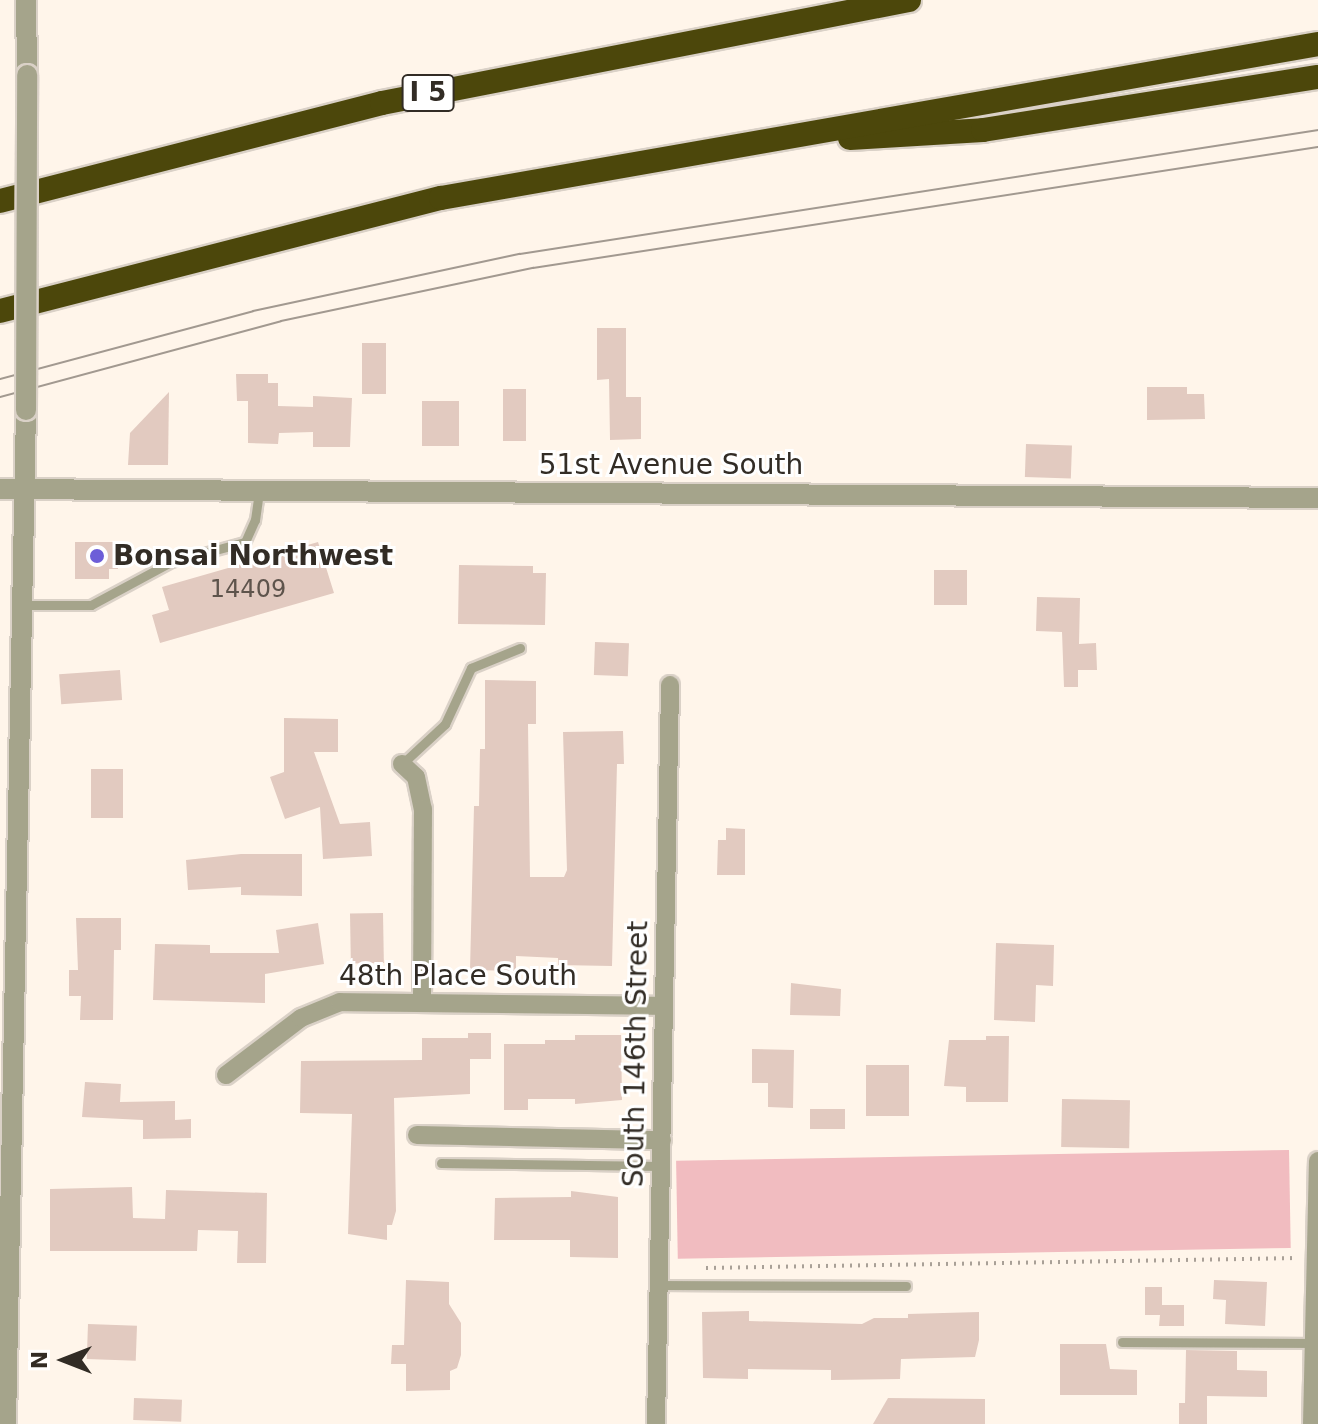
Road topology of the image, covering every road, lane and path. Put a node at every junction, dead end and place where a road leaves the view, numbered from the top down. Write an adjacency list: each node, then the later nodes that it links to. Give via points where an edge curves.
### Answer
1 (26, 0): 11 (street, bridge)
2 (892, 0): 4 (highway)
3 (909, 0): 4 (highway, I 5)
4 (861, 8): 8 (highway, I 5, via 382,103)
5 (1318, 44): 7 (highway)
6 (1318, 77): 7 (highway, via 983,130)
7 (728, 145): 9 (highway, via 441,198)
8 (0, 201)
9 (0, 311)
10 (0, 489): 11 (street, 51st Avenue South)
11 (24, 489): 12 (street, 51st Avenue South); 14 (street)
12 (259, 490): 13 (street, 51st Avenue South); 14 (lane, via 245,542 171,562 91,605)
13 (1318, 498)
14 (22, 605): 22 (street)
15 (520, 648): 17 (lane, via 471,668 445,724)
16 (670, 685): 19 (street, South 146th Street)
17 (402, 764): 18 (street, via 416,777 423,809)
18 (422, 1000): 19 (street, 48th Place South); 20 (street, 48th Place South, via 321,1005)
19 (664, 1006): 23 (street, South 146th Street)
20 (226, 1075)
21 (417, 1135): 23 (street)
22 (5, 1136): 33 (street)
23 (662, 1140): 26 (street, South 146th Street)
24 (1318, 1161): 27 (street)
25 (441, 1163): 26 (lane)
26 (661, 1166): 28 (street, South 146th Street)
27 (1313, 1258): 28 (path); 31 (street)
28 (659, 1277): 29 (lane); 34 (street, South 146th Street)
29 (906, 1286)
30 (1122, 1342): 31 (lane)
31 (1312, 1343): 32 (street)
32 (1315, 1385): 35 (street)
33 (6, 1424)
34 (656, 1424)
35 (1312, 1424)

